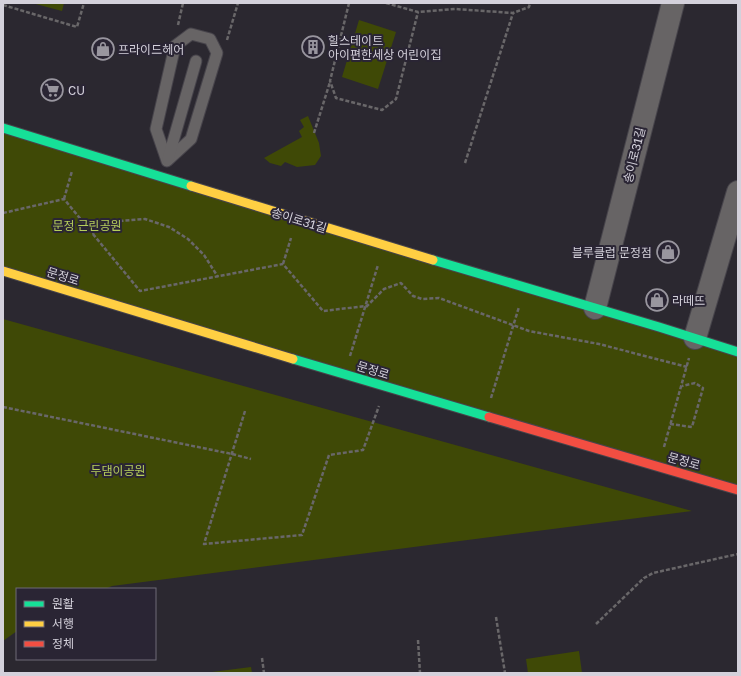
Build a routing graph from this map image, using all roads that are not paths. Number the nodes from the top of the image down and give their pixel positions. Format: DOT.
graph roads {
  1 [pos="673,3"];
  2 [pos="196,61"];
  3 [pos="3,128"];
  4 [pos="167,161"];
  5 [pos="162,177"];
  6 [pos="738,192"];
  7 [pos="3,271"];
  8 [pos="595,308"];
  9 [pos="695,338"];
  10 [pos="738,352"];
  11 [pos="738,490"];
  1 -- 8 [label="street, 송이로31길"];
  2 -- 4 [label="lane"];
  3 -- 5 [label="street, 송이로31길"];
  4 -- 4 [label="lane"];
  4 -- 5 [label="lane"];
  5 -- 8 [label="street, 송이로31길"];
  6 -- 9 [label="street"];
  7 -- 11 [label="street, 문정로"];
  8 -- 9 [label="street, 송이로31길"];
  9 -- 10 [label="street, 송이로31길"];
}
